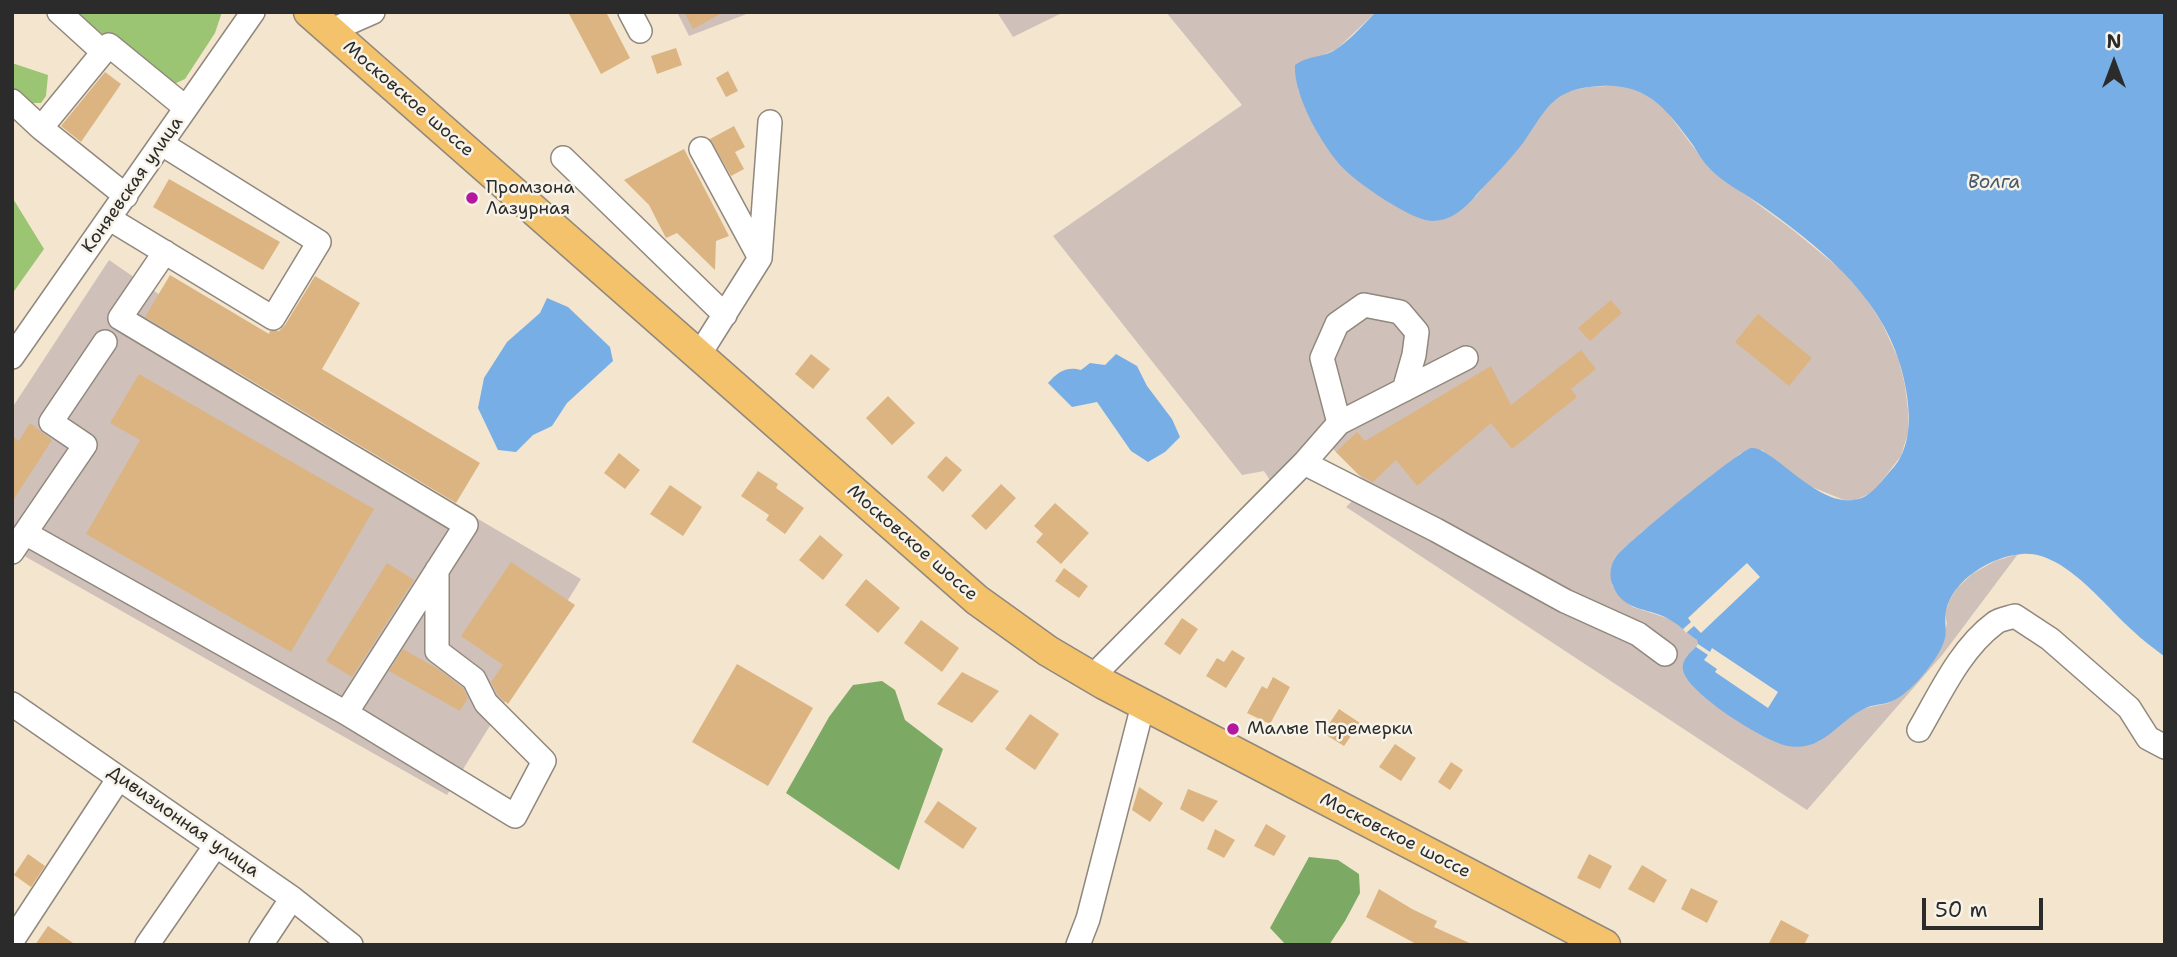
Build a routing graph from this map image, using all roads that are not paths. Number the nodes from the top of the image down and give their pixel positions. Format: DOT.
graph roads {
  1 [pos="59,12"];
  2 [pos="253,12"];
  3 [pos="373,12"];
  4 [pos="319,22"];
  5 [pos="103,52"];
  6 [pos="12,101"];
  7 [pos="187,108"];
  8 [pos="770,122"];
  9 [pos="41,128"];
  10 [pos="162,144"];
  11 [pos="701,149"];
  12 [pos="563,158"];
  13 [pos="126,196"];
  14 [pos="110,219"];
  15 [pos="165,252"];
  16 [pos="760,258"];
  17 [pos="725,314"];
  18 [pos="105,342"];
  19 [pos="699,355"];
  20 [pos="12,357"];
  21 [pos="1466,358"];
  22 [pos="1404,390"];
  23 [pos="1339,423"];
  24 [pos="1304,463"];
  25 [pos="25,533"];
  26 [pos="12,552"];
  27 [pos="437,570"];
  28 [pos="1665,654"];
  29 [pos="1092,677"];
  30 [pos="12,704"];
  31 [pos="1143,705"];
  32 [pos="346,713"];
  33 [pos="1919,730"];
  34 [pos="2165,747"];
  35 [pos="120,778"];
  36 [pos="216,845"];
  37 [pos="292,898"];
  38 [pos="12,941"];
  39 [pos="148,945"];
  40 [pos="261,945"];
  41 [pos="351,945"];
  42 [pos="1078,945"];
  43 [pos="1605,945"];
  1 -- 5 [label="street"];
  2 -- 7 [label="street, Коняевская улица"];
  3 -- 4 [label="street"];
  4 -- 19 [label="main road, Московское шоссе"];
  5 -- 7 [label="street"];
  5 -- 9 [label="street"];
  6 -- 9 [label="street"];
  7 -- 10 [label="street, Коняевская улица"];
  8 -- 16 [label="street"];
  9 -- 13 [label="street"];
  10 -- 13 [label="street, Коняевская улица"];
  10 -- 15 [label="street"];
  11 -- 16 [label="street"];
  12 -- 17 [label="street"];
  13 -- 14 [label="street, Коняевская улица"];
  14 -- 15 [label="street"];
  14 -- 20 [label="street, Коняевская улица"];
  15 -- 27 [label="street"];
  16 -- 17 [label="street"];
  17 -- 19 [label="street"];
  18 -- 25 [label="street"];
  19 -- 29 [label="main road, Московское шоссе"];
  21 -- 22 [label="street"];
  22 -- 23 [label="street"];
  22 -- 23 [label="street"];
  23 -- 24 [label="street"];
  24 -- 28 [label="street"];
  24 -- 29 [label="street"];
  25 -- 26 [label="street"];
  25 -- 32 [label="street"];
  27 -- 32 [label="street"];
  27 -- 32 [label="street"];
  29 -- 31 [label="main road, Московское шоссе"];
  30 -- 35 [label="street, Дивизионная улица"];
  31 -- 42 [label="street"];
  31 -- 43 [label="main road, Московское шоссе"];
  33 -- 34 [label="street"];
  35 -- 36 [label="street, Дивизионная улица"];
  35 -- 38 [label="street"];
  36 -- 37 [label="street, Дивизионная улица"];
  36 -- 39 [label="street"];
  37 -- 40 [label="street"];
  37 -- 41 [label="street, Дивизионная улица"];
}
